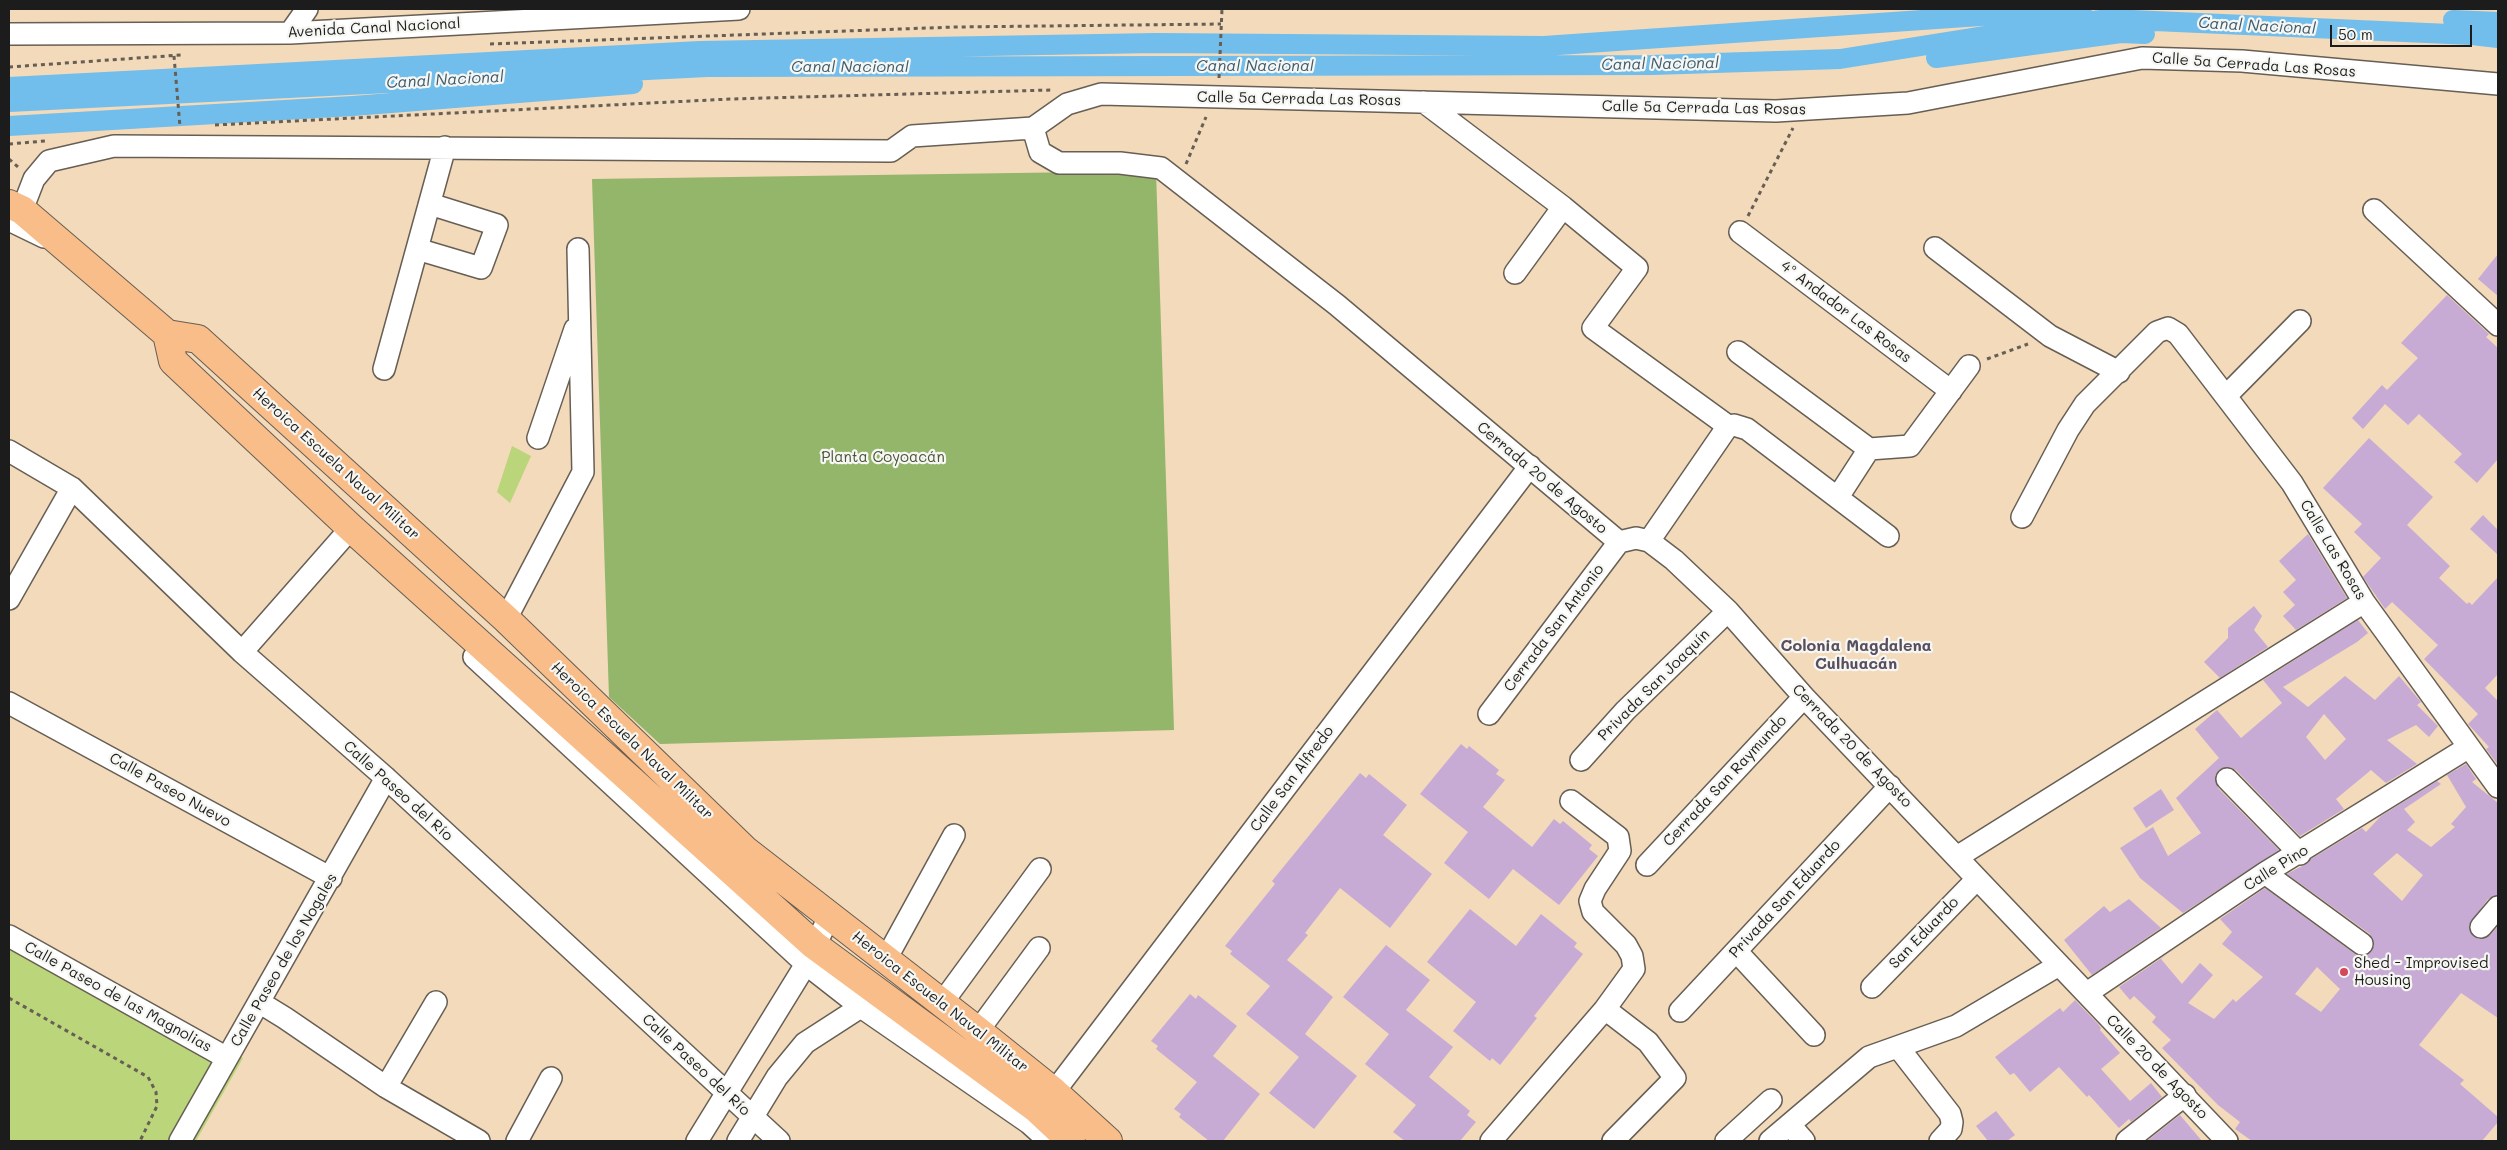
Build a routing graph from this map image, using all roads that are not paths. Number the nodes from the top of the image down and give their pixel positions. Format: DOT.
graph roads {
  1 [pos="307,9"];
  2 [pos="725,9"];
  3 [pos="739,9"];
  4 [pos="290,33"];
  5 [pos="9,34"];
  6 [pos="2498,84"];
  7 [pos="1424,102"];
  8 [pos="1033,128"];
  9 [pos="445,147"];
  10 [pos="430,204"];
  11 [pos="1563,207"];
  12 [pos="2374,210"];
  13 [pos="13,211"];
  14 [pos="1740,232"];
  15 [pos="1935,248"];
  16 [pos="417,249"];
  17 [pos="578,249"];
  18 [pos="1515,273"];
  19 [pos="580,314"];
  20 [pos="2300,321"];
  21 [pos="2498,326"];
  22 [pos="167,334"];
  23 [pos="1738,352"];
  24 [pos="1969,366"];
  25 [pos="384,368"];
  26 [pos="2118,372"];
  27 [pos="1951,392"];
  28 [pos="2226,396"];
  29 [pos="1737,428"];
  30 [pos="538,438"];
  31 [pos="1869,449"];
  32 [pos="9,452"];
  33 [pos="1530,466"];
  34 [pos="72,488"];
  35 [pos="1838,497"];
  36 [pos="2022,517"];
  37 [pos="347,532"];
  38 [pos="1888,536"];
  39 [pos="1649,541"];
  40 [pos="1619,542"];
  41 [pos="9,599"];
  42 [pos="2364,602"];
  43 [pos="1728,611"];
  44 [pos="506,619"];
  45 [pos="242,652"];
  46 [pos="1804,697"];
  47 [pos="9,703"];
  48 [pos="1489,714"];
  49 [pos="2469,747"];
  50 [pos="1581,760"];
  51 [pos="386,778"];
  52 [pos="2227,779"];
  53 [pos="1890,786"];
  54 [pos="2498,787"];
  55 [pos="1572,801"];
  56 [pos="954,835"];
  57 [pos="2300,854"];
  58 [pos="1957,857"];
  59 [pos="1647,864"];
  60 [pos="1040,868"];
  61 [pos="2265,873"];
  62 [pos="331,878"];
  63 [pos="1977,879"];
  64 [pos="2498,907"];
  65 [pos="830,915"];
  66 [pos="2481,927"];
  67 [pos="9,936"];
  68 [pos="2362,944"];
  69 [pos="1039,948"];
  70 [pos="1736,952"];
  71 [pos="810,954"];
  72 [pos="886,959"];
  73 [pos="2059,965"];
  74 [pos="1872,987"];
  75 [pos="2087,993"];
  76 [pos="871,1001"];
  77 [pos="259,1002"];
  78 [pos="436,1002"];
  79 [pos="942,1003"];
  80 [pos="1606,1009"];
  81 [pos="1680,1011"];
  82 [pos="978,1031"];
  83 [pos="1814,1035"];
  84 [pos="1898,1047"];
  85 [pos="227,1058"];
  86 [pos="551,1078"];
  87 [pos="386,1087"];
  88 [pos="1054,1092"];
  89 [pos="725,1093"];
  90 [pos="2185,1095"];
  91 [pos="1771,1100"];
  92 [pos="752,1117"];
  93 [pos="1790,1125"];
  94 [pos="180,1141"];
  95 [pos="479,1141"];
  96 [pos="517,1141"];
  97 [pos="697,1141"];
  98 [pos="738,1141"];
  99 [pos="779,1141"];
  100 [pos="1049,1141"];
  101 [pos="1071,1141"];
  102 [pos="1108,1141"];
  103 [pos="1491,1141"];
  104 [pos="1613,1141"];
  105 [pos="1726,1141"];
  106 [pos="1770,1141"];
  107 [pos="1804,1141"];
  108 [pos="1940,1141"];
  109 [pos="2127,1141"];
  110 [pos="2227,1141"];
  1 -- 4 [label="street"];
  2 -- 3 [label="street, Avenida Canal Nacional"];
  2 -- 4 [label="street, Avenida Canal Nacional"];
  4 -- 5 [label="street, Avenida Canal Nacional"];
  6 -- 7 [label="street, Calle 5a Cerrada Las Rosas"];
  7 -- 8 [label="street, Calle 5a Cerrada Las Rosas"];
  7 -- 11 [label="street"];
  8 -- 9 [label="street"];
  8 -- 33 [label="street, Cerrada 20 de Agosto"];
  9 -- 10 [label="street"];
  9 -- 13 [label="street"];
  10 -- 16 [label="street"];
  10 -- 16 [label="street"];
  11 -- 18 [label="street"];
  11 -- 29 [label="street"];
  12 -- 21 [label="street"];
  13 -- 22 [label="main road"];
  14 -- 27 [label="street, 4º Andador Las Rosas"];
  15 -- 26 [label="street"];
  16 -- 25 [label="street"];
  17 -- 19 [label="street"];
  19 -- 30 [label="street"];
  19 -- 44 [label="street"];
  20 -- 28 [label="street"];
  22 -- 37 [label="main road, Heroica Escuela Naval Militar"];
  22 -- 44 [label="main road, Heroica Escuela Naval Militar"];
  23 -- 31 [label="street"];
  24 -- 27 [label="street"];
  26 -- 28 [label="street, Calle Las Rosas"];
  26 -- 36 [label="street"];
  27 -- 31 [label="street"];
  28 -- 42 [label="street, Calle Las Rosas"];
  29 -- 35 [label="street"];
  29 -- 39 [label="street"];
  31 -- 35 [label="street"];
  32 -- 34 [label="street, Calle Paseo del Río"];
  33 -- 40 [label="street, Cerrada 20 de Agosto"];
  33 -- 88 [label="street, Calle San Alfredo"];
  34 -- 41 [label="street"];
  34 -- 45 [label="street, Calle Paseo del Río"];
  35 -- 38 [label="street"];
  37 -- 45 [label="street"];
  37 -- 71 [label="main road, Heroica Escuela Naval Militar"];
  39 -- 40 [label="street, Cerrada 20 de Agosto"];
  39 -- 43 [label="street, Cerrada 20 de Agosto"];
  40 -- 48 [label="street, Cerrada San Antonio"];
  42 -- 49 [label="street, Calle Las Rosas"];
  42 -- 58 [label="street"];
  43 -- 46 [label="street, Cerrada 20 de Agosto"];
  43 -- 50 [label="street, Privada San Joaquín"];
  44 -- 65 [label="main road, Heroica Escuela Naval Militar"];
  45 -- 51 [label="street, Calle Paseo del Río"];
  46 -- 53 [label="street, Cerrada 20 de Agosto"];
  46 -- 59 [label="street, Cerrada San Raymundo"];
  47 -- 62 [label="street, Calle Paseo Nuevo"];
  49 -- 54 [label="street, Calle Las Rosas"];
  49 -- 57 [label="street, Calle Pino"];
  51 -- 62 [label="street, Calle Paseo de los Nogales"];
  51 -- 89 [label="street, Calle Paseo del Río"];
  52 -- 57 [label="street"];
  53 -- 58 [label="street, Cerrada 20 de Agosto"];
  53 -- 70 [label="street, Privada San Eduardo"];
  55 -- 80 [label="street"];
  56 -- 72 [label="street"];
  57 -- 61 [label="street, Calle Pino"];
  58 -- 63 [label="street, Cerrada 20 de Agosto"];
  60 -- 79 [label="street"];
  61 -- 68 [label="street"];
  61 -- 75 [label="street, Calle Pino"];
  62 -- 77 [label="street, Calle Paseo de los Nogales"];
  63 -- 73 [label="street, Cerrada 20 de Agosto"];
  63 -- 74 [label="street, San Eduardo"];
  64 -- 66 [label="street"];
  65 -- 71 [label="street"];
  65 -- 72 [label="main road, Heroica Escuela Naval Militar"];
  67 -- 85 [label="street, Calle Paseo de las Magnolias"];
  69 -- 82 [label="street"];
  70 -- 81 [label="street, Privada San Eduardo"];
  70 -- 83 [label="street"];
  71 -- 76 [label="main road, Heroica Escuela Naval Militar"];
  71 -- 89 [label="street"];
  72 -- 79 [label="main road, Heroica Escuela Naval Militar"];
  73 -- 75 [label="street, Cerrada 20 de Agosto"];
  73 -- 84 [label="street"];
  75 -- 90 [label="street, Calle 20 de Agosto"];
  76 -- 92 [label="street"];
  76 -- 100 [label="street, Heroica Escuela Naval Militar"];
  76 -- 101 [label="main road, Heroica Escuela Naval Militar"];
  77 -- 85 [label="street, Calle Paseo de los Nogales"];
  77 -- 87 [label="street"];
  78 -- 87 [label="street"];
  79 -- 82 [label="main road, Heroica Escuela Naval Militar"];
  80 -- 103 [label="street"];
  80 -- 104 [label="street"];
  82 -- 88 [label="main road, Heroica Escuela Naval Militar"];
  84 -- 93 [label="street"];
  84 -- 108 [label="street"];
  85 -- 94 [label="street, Calle Paseo de los Nogales"];
  86 -- 96 [label="street"];
  87 -- 95 [label="street"];
  88 -- 102 [label="main road, Heroica Escuela Naval Militar"];
  89 -- 92 [label="street, Calle Paseo del Río"];
  89 -- 97 [label="street"];
  90 -- 109 [label="street"];
  90 -- 110 [label="street, Calle 20 de Agosto"];
  91 -- 105 [label="street"];
  92 -- 98 [label="street"];
  92 -- 99 [label="street, Calle Paseo del Río"];
  93 -- 106 [label="street"];
  93 -- 107 [label="street"];
}
